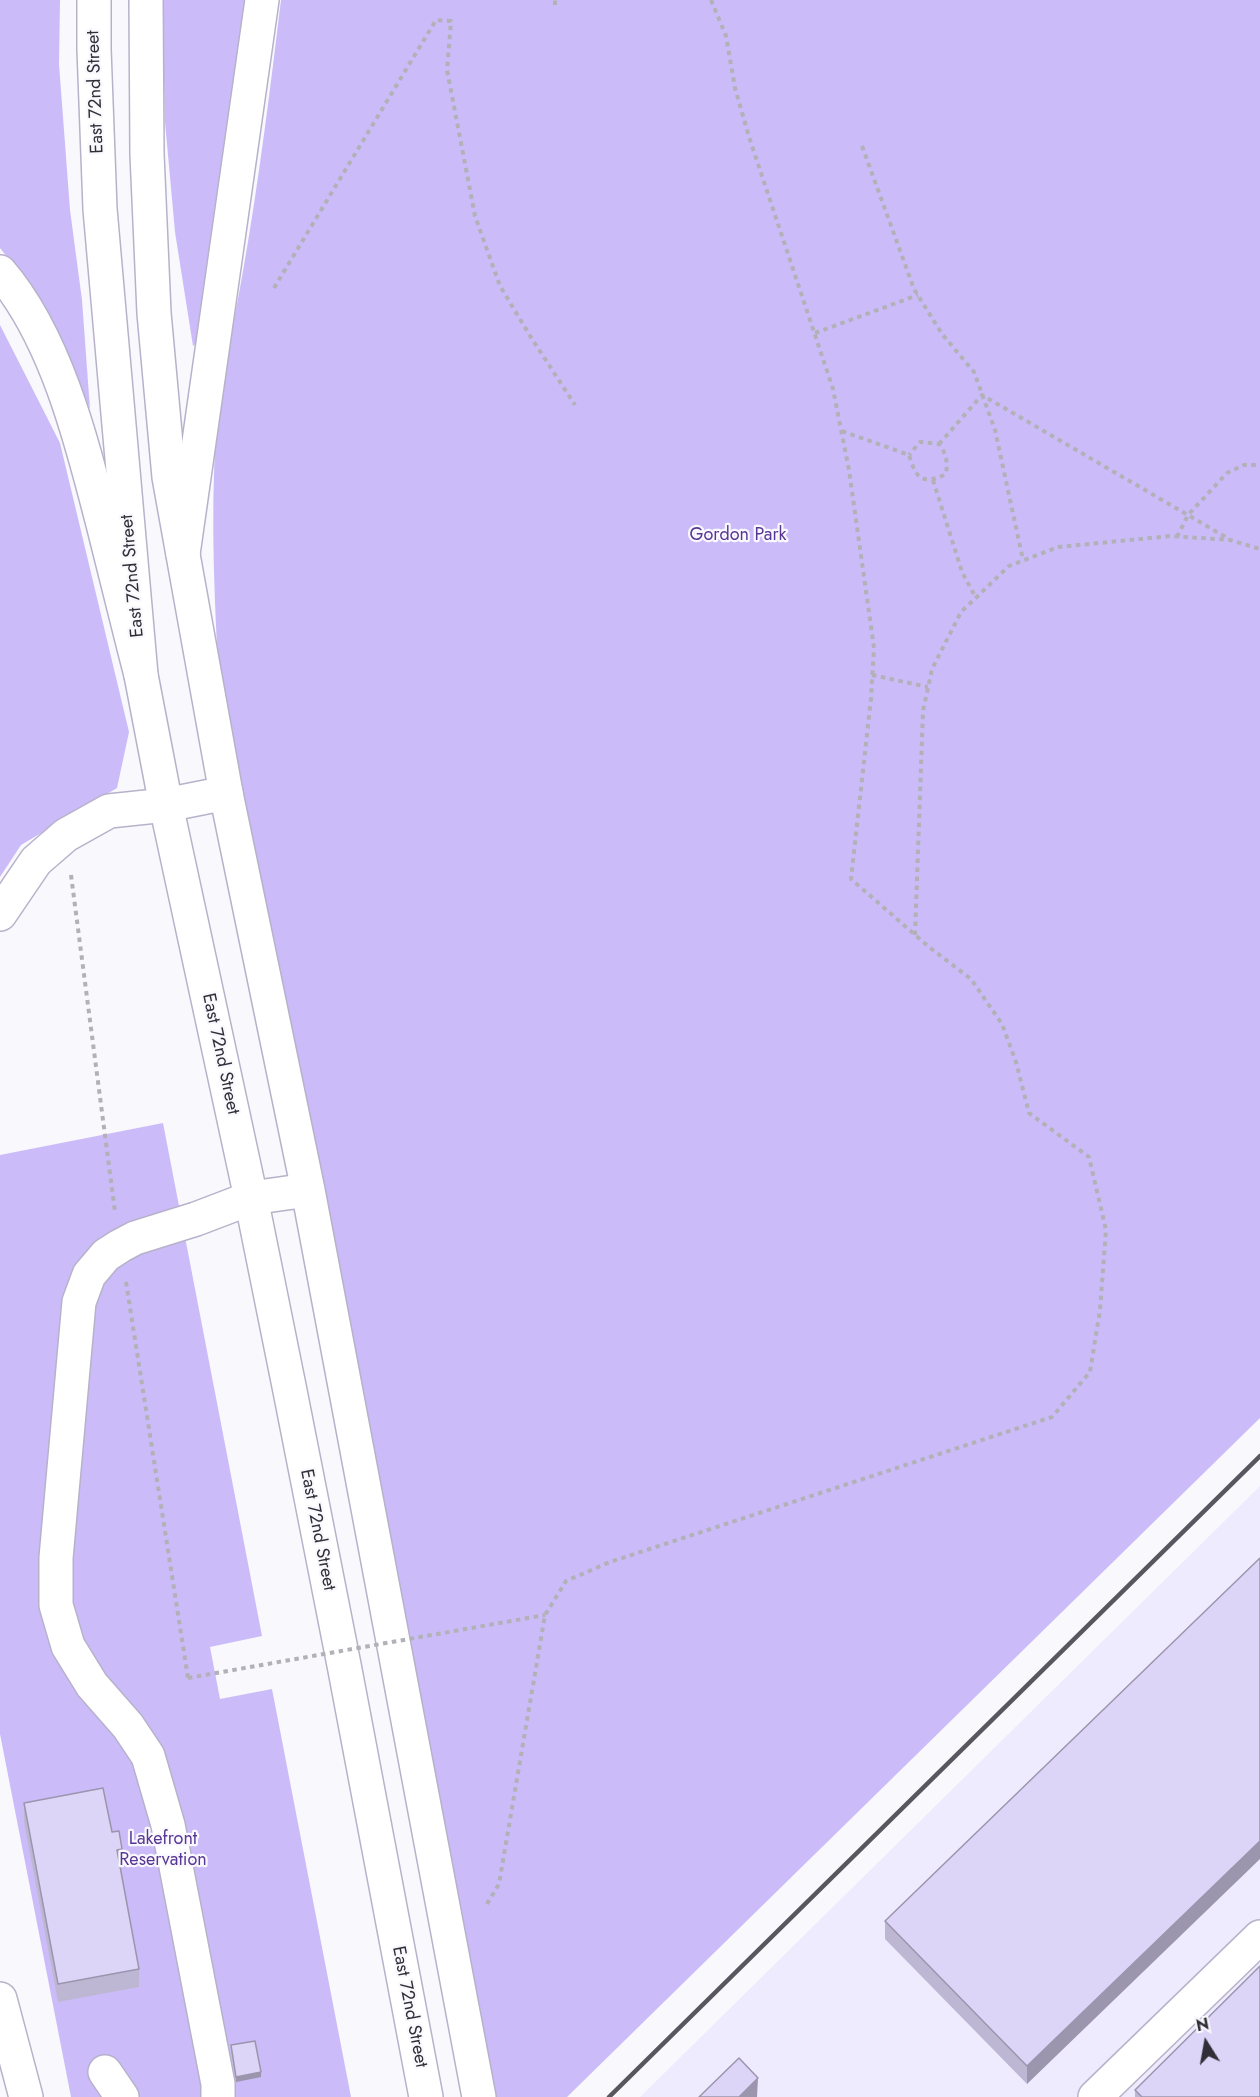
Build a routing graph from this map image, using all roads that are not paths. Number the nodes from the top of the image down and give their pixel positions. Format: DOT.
graph roads {
  1 [pos="94,0"];
  2 [pos="146,0"];
  3 [pos="262,0"];
  4 [pos="0,272"];
  5 [pos="183,554"];
  6 [pos="141,675"];
  7 [pos="226,792"];
  8 [pos="166,805"];
  9 [pos="0,914"];
  10 [pos="308,1190"];
  11 [pos="251,1198"];
  12 [pos="1260,1936"];
  13 [pos="0,1999"];
  14 [pos="26,2097"];
  15 [pos="218,2097"];
  16 [pos="426,2097"];
  17 [pos="479,2097"];
  18 [pos="1095,2097"];
  1 -- 6 [label="main road, East 72nd Street"];
  2 -- 5 [label="main road"];
  3 -- 5 [label="main road"];
  4 -- 6 [label="main road"];
  5 -- 7 [label="main road"];
  6 -- 8 [label="main road, East 72nd Street"];
  7 -- 8 [label="main road"];
  7 -- 10 [label="main road"];
  8 -- 9 [label="main road"];
  8 -- 11 [label="main road, East 72nd Street"];
  10 -- 11 [label="main road"];
  10 -- 17 [label="main road"];
  11 -- 15 [label="main road"];
  11 -- 16 [label="main road, East 72nd Street"];
  12 -- 18 [label="main road"];
  13 -- 14 [label="main road"];
}
